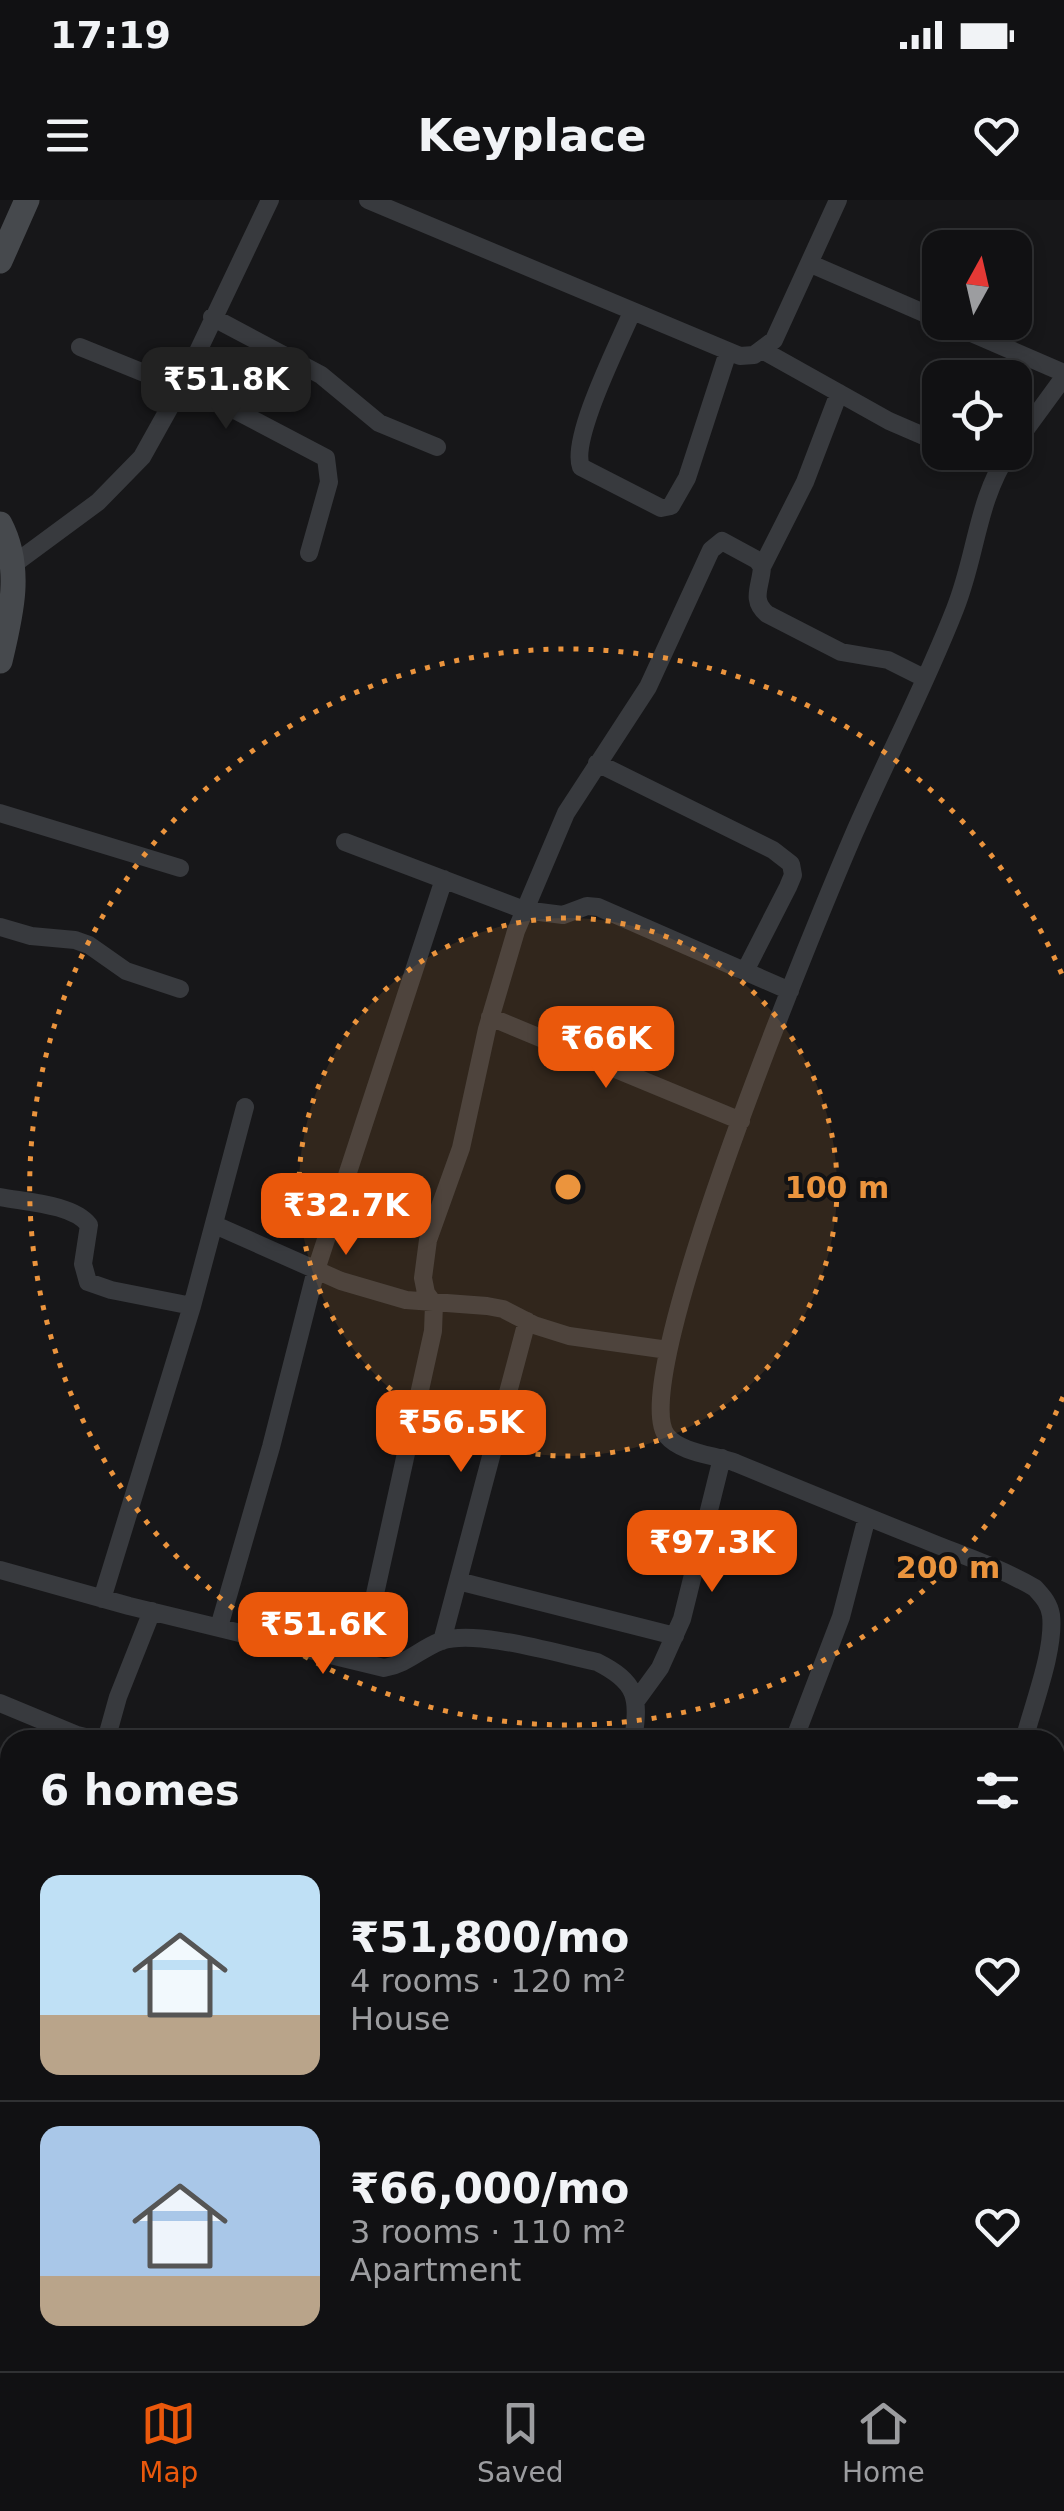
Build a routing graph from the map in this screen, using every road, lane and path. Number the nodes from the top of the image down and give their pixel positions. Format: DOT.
graph roads {
  1 [pos="27,200"];
  2 [pos="270,200"];
  3 [pos="368,200"];
  4 [pos="838,200"];
  5 [pos="0,261"];
  6 [pos="811,264"];
  7 [pos="632,312"];
  8 [pos="922,312"];
  9 [pos="212,317"];
  10 [pos="986,340"];
  11 [pos="80,348"];
  12 [pos="764,350"];
  13 [pos="728,352"];
  14 [pos="1064,375"];
  15 [pos="181,388"];
  16 [pos="839,393"];
  17 [pos="1032,420"];
  18 [pos="922,436"];
  19 [pos="438,447"];
  20 [pos="999,470"];
  21 [pos="0,524"];
  22 [pos="309,553"];
  23 [pos="14,564"];
  24 [pos="762,567"];
  25 [pos="0,661"];
  26 [pos="924,678"];
  27 [pos="596,763"];
  28 [pos="0,813"];
  29 [pos="346,842"];
  30 [pos="180,868"];
  31 [pos="444,880"];
  32 [pos="524,910"];
  33 [pos="0,927"];
  34 [pos="745,971"];
  35 [pos="180,988"];
  36 [pos="790,991"];
  37 [pos="490,1017"];
  38 [pos="245,1107"];
  39 [pos="741,1121"];
  40 [pos="0,1197"];
  41 [pos="215,1226"];
  42 [pos="316,1270"];
  43 [pos="434,1304"];
  44 [pos="192,1306"];
  45 [pos="527,1321"];
  46 [pos="668,1350"];
  47 [pos="722,1458"];
  48 [pos="867,1517"];
  49 [pos="0,1570"];
  50 [pos="458,1581"];
  51 [pos="102,1599"];
  52 [pos="152,1611"];
  53 [pos="219,1628"];
  54 [pos="675,1636"];
  55 [pos="442,1641"];
  56 [pos="360,1662"];
  57 [pos="636,1701"];
  58 [pos="0,1703"];
  59 [pos="65,1730"];
  60 [pos="109,1730"];
  61 [pos="634,1730"];
  62 [pos="798,1730"];
  63 [pos="1027,1730"];
  1 -- 5 [label="main road"];
  2 -- 9 [label="street"];
  3 -- 7 [label="street"];
  4 -- 6 [label="street"];
  6 -- 8 [label="street"];
  6 -- 12 [label="street"];
  7 -- 13 [label="street"];
  7 -- 13 [label="street"];
  9 -- 15 [label="street"];
  9 -- 19 [label="street"];
  10 -- 14 [label="street"];
  11 -- 15 [label="street"];
  12 -- 13 [label="street"];
  12 -- 16 [label="street"];
  14 -- 17 [label="street"];
  15 -- 22 [label="street"];
  15 -- 23 [label="street"];
  16 -- 18 [label="street"];
  16 -- 24 [label="street"];
  20 -- 26 [label="street"];
  21 -- 23 [label="main road"];
  23 -- 25 [label="main road"];
  24 -- 26 [label="street"];
  24 -- 27 [label="street"];
  26 -- 36 [label="street"];
  27 -- 32 [label="street"];
  27 -- 34 [label="street"];
  28 -- 30 [label="street"];
  29 -- 31 [label="street"];
  31 -- 32 [label="street"];
  31 -- 42 [label="street"];
  32 -- 34 [label="street"];
  32 -- 37 [label="street"];
  33 -- 35 [label="street"];
  34 -- 36 [label="street"];
  36 -- 39 [label="street"];
  37 -- 39 [label="street"];
  37 -- 43 [label="street"];
  38 -- 41 [label="street"];
  39 -- 46 [label="street"];
  40 -- 44 [label="street"];
  41 -- 42 [label="street"];
  41 -- 44 [label="street"];
  42 -- 43 [label="street"];
  42 -- 53 [label="street"];
  43 -- 45 [label="street"];
  43 -- 56 [label="street"];
  44 -- 51 [label="street"];
  45 -- 46 [label="street"];
  45 -- 50 [label="street"];
  46 -- 47 [label="street"];
  47 -- 48 [label="street"];
  47 -- 54 [label="street"];
  48 -- 62 [label="street"];
  48 -- 63 [label="street"];
  49 -- 51 [label="street"];
  50 -- 54 [label="street"];
  50 -- 55 [label="street"];
  51 -- 52 [label="street"];
  52 -- 53 [label="street"];
  52 -- 60 [label="street"];
  53 -- 56 [label="street"];
  54 -- 57 [label="street"];
  55 -- 56 [label="street"];
  55 -- 57 [label="street"];
  57 -- 61 [label="street"];
  58 -- 59 [label="street"];
}
